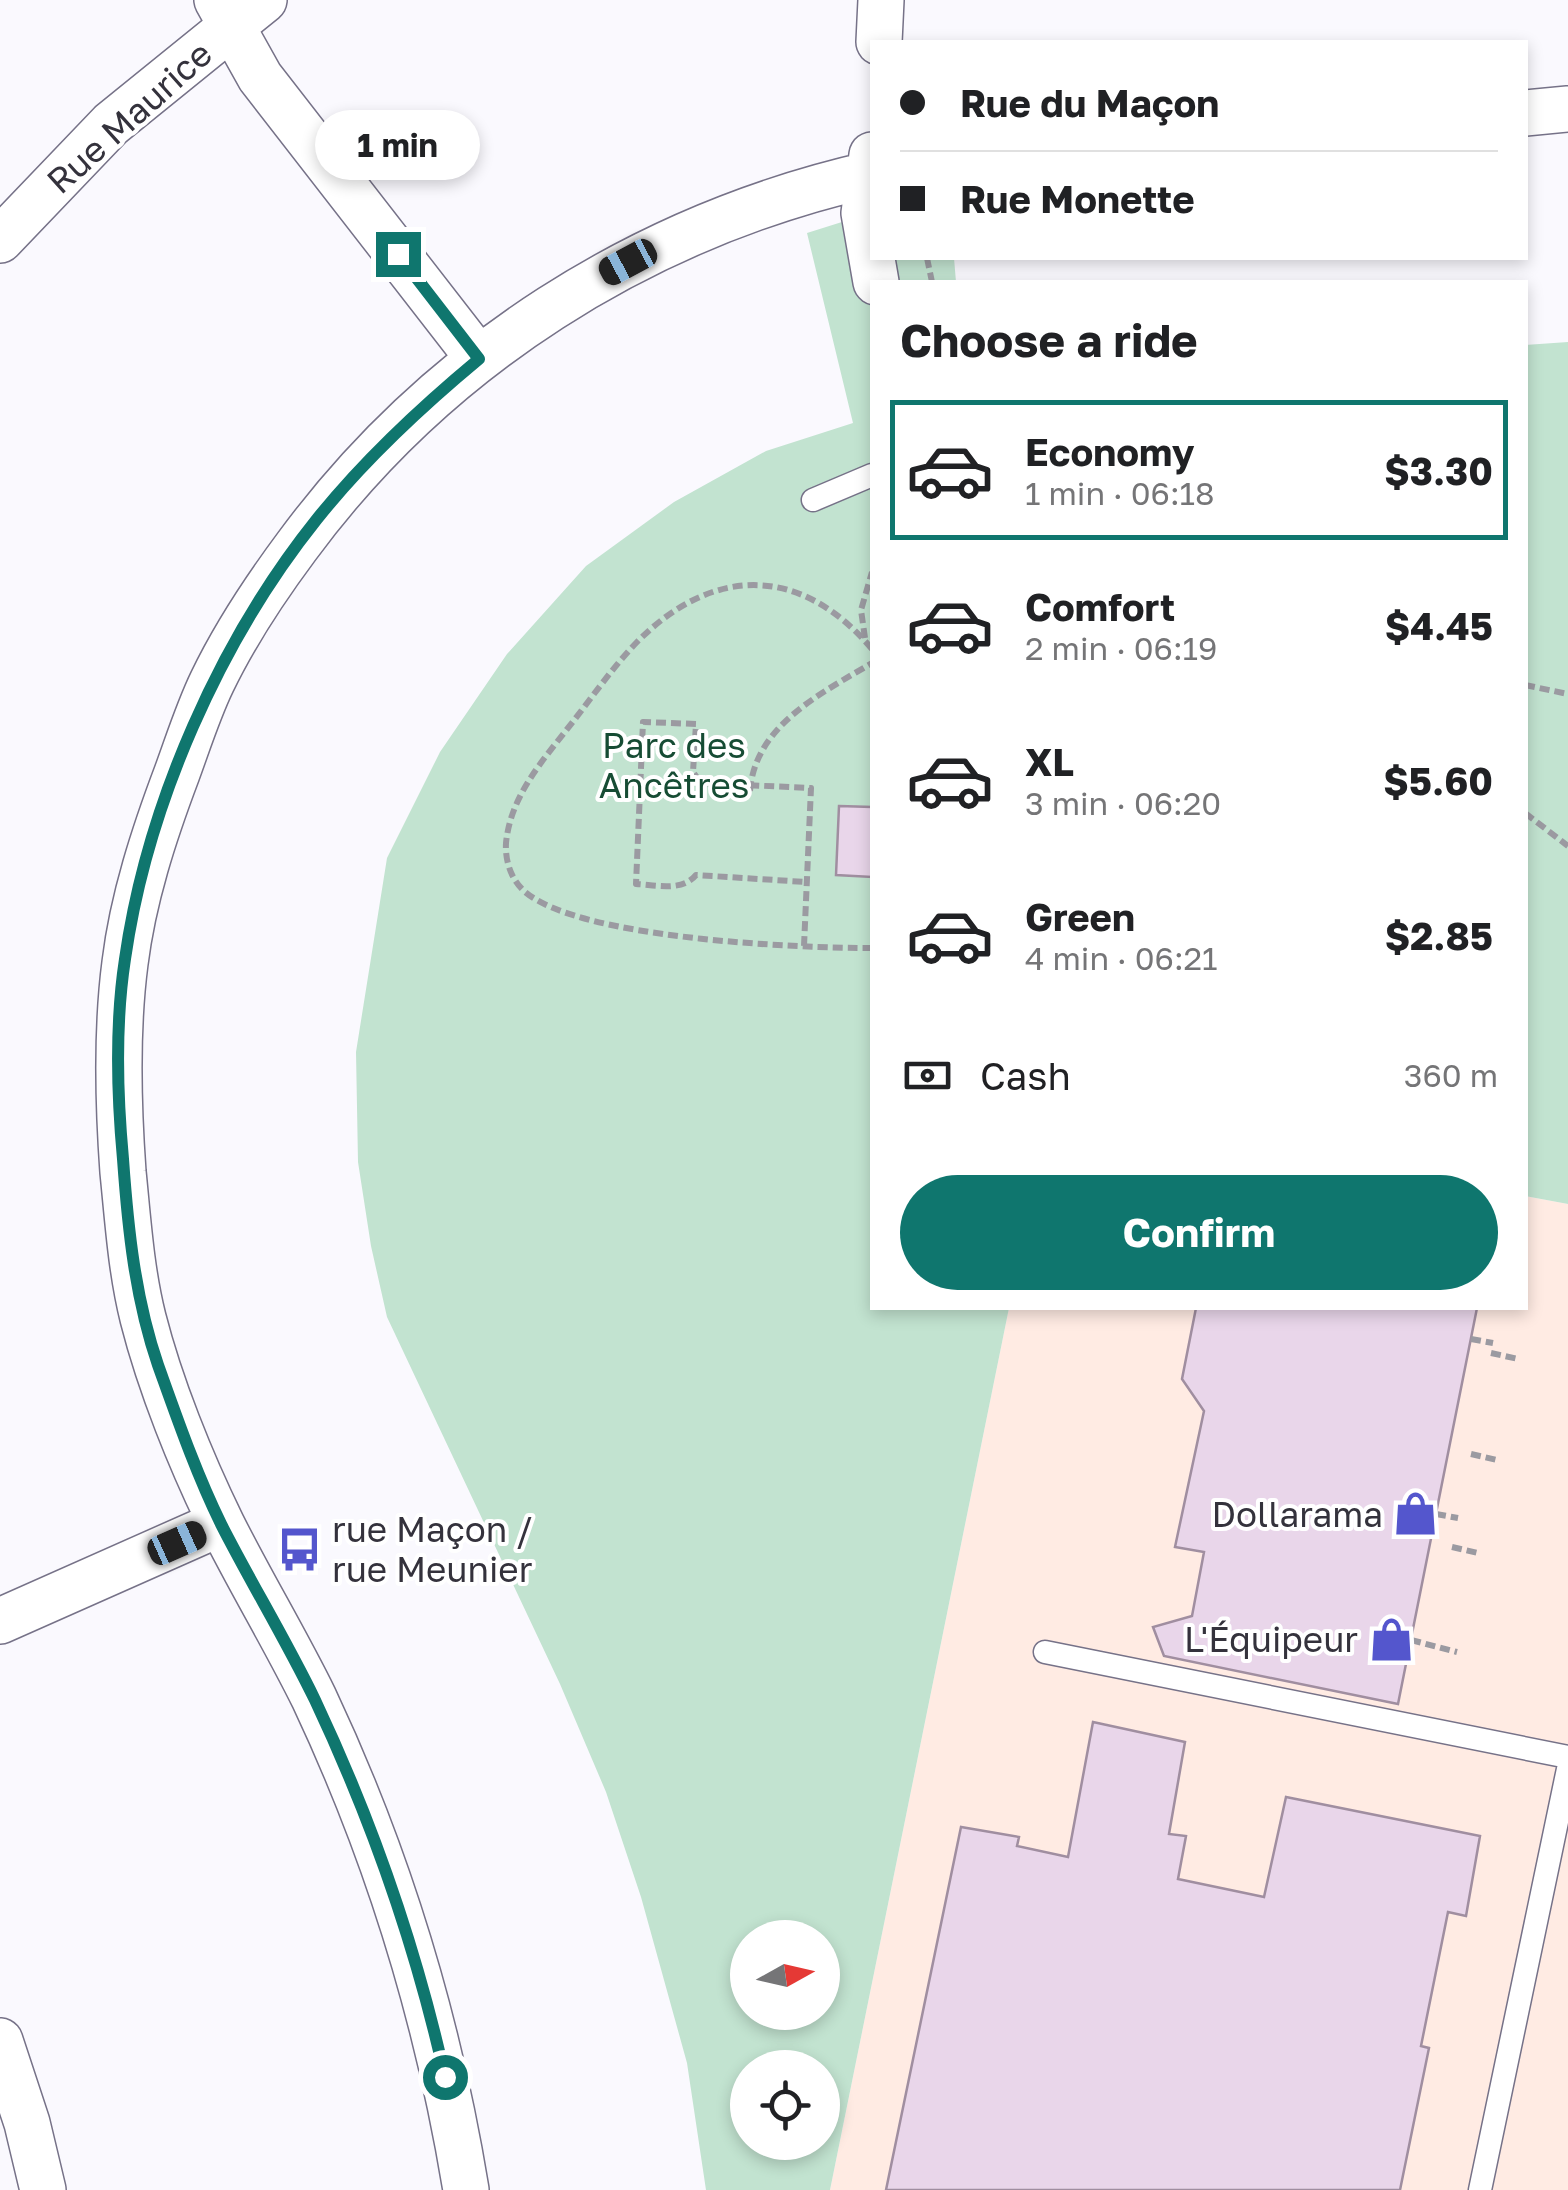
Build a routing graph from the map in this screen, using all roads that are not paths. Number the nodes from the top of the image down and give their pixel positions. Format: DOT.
graph roads {
  1 [pos="881,0"];
  2 [pos="237,9"];
  3 [pos="879,40"];
  4 [pos="1568,110"];
  5 [pos="1528,113"];
  6 [pos="870,168"];
  7 [pos="870,174"];
  8 [pos="0,240"];
  9 [pos="870,247"];
  10 [pos="479,359"];
  11 [pos="870,475"];
  12 [pos="813,500"];
  13 [pos="221,1524"];
  14 [pos="0,1621"];
  15 [pos="1045,1652"];
  16 [pos="1568,1757"];
  17 [pos="1568,1769"];
  18 [pos="0,2041"];
  19 [pos="43,2190"];
  20 [pos="466,2190"];
  21 [pos="1480,2190"];
  1 -- 3 [label="street"];
  2 -- 8 [label="street, Rue Maurice"];
  2 -- 10 [label="street"];
  4 -- 5 [label="street"];
  6 -- 10 [label="street"];
  7 -- 9 [label="street"];
  10 -- 13 [label="street"];
  11 -- 12 [label="lane"];
  13 -- 14 [label="street"];
  13 -- 20 [label="street"];
  15 -- 16 [label="lane"];
  17 -- 21 [label="lane"];
  18 -- 19 [label="street"];
}
